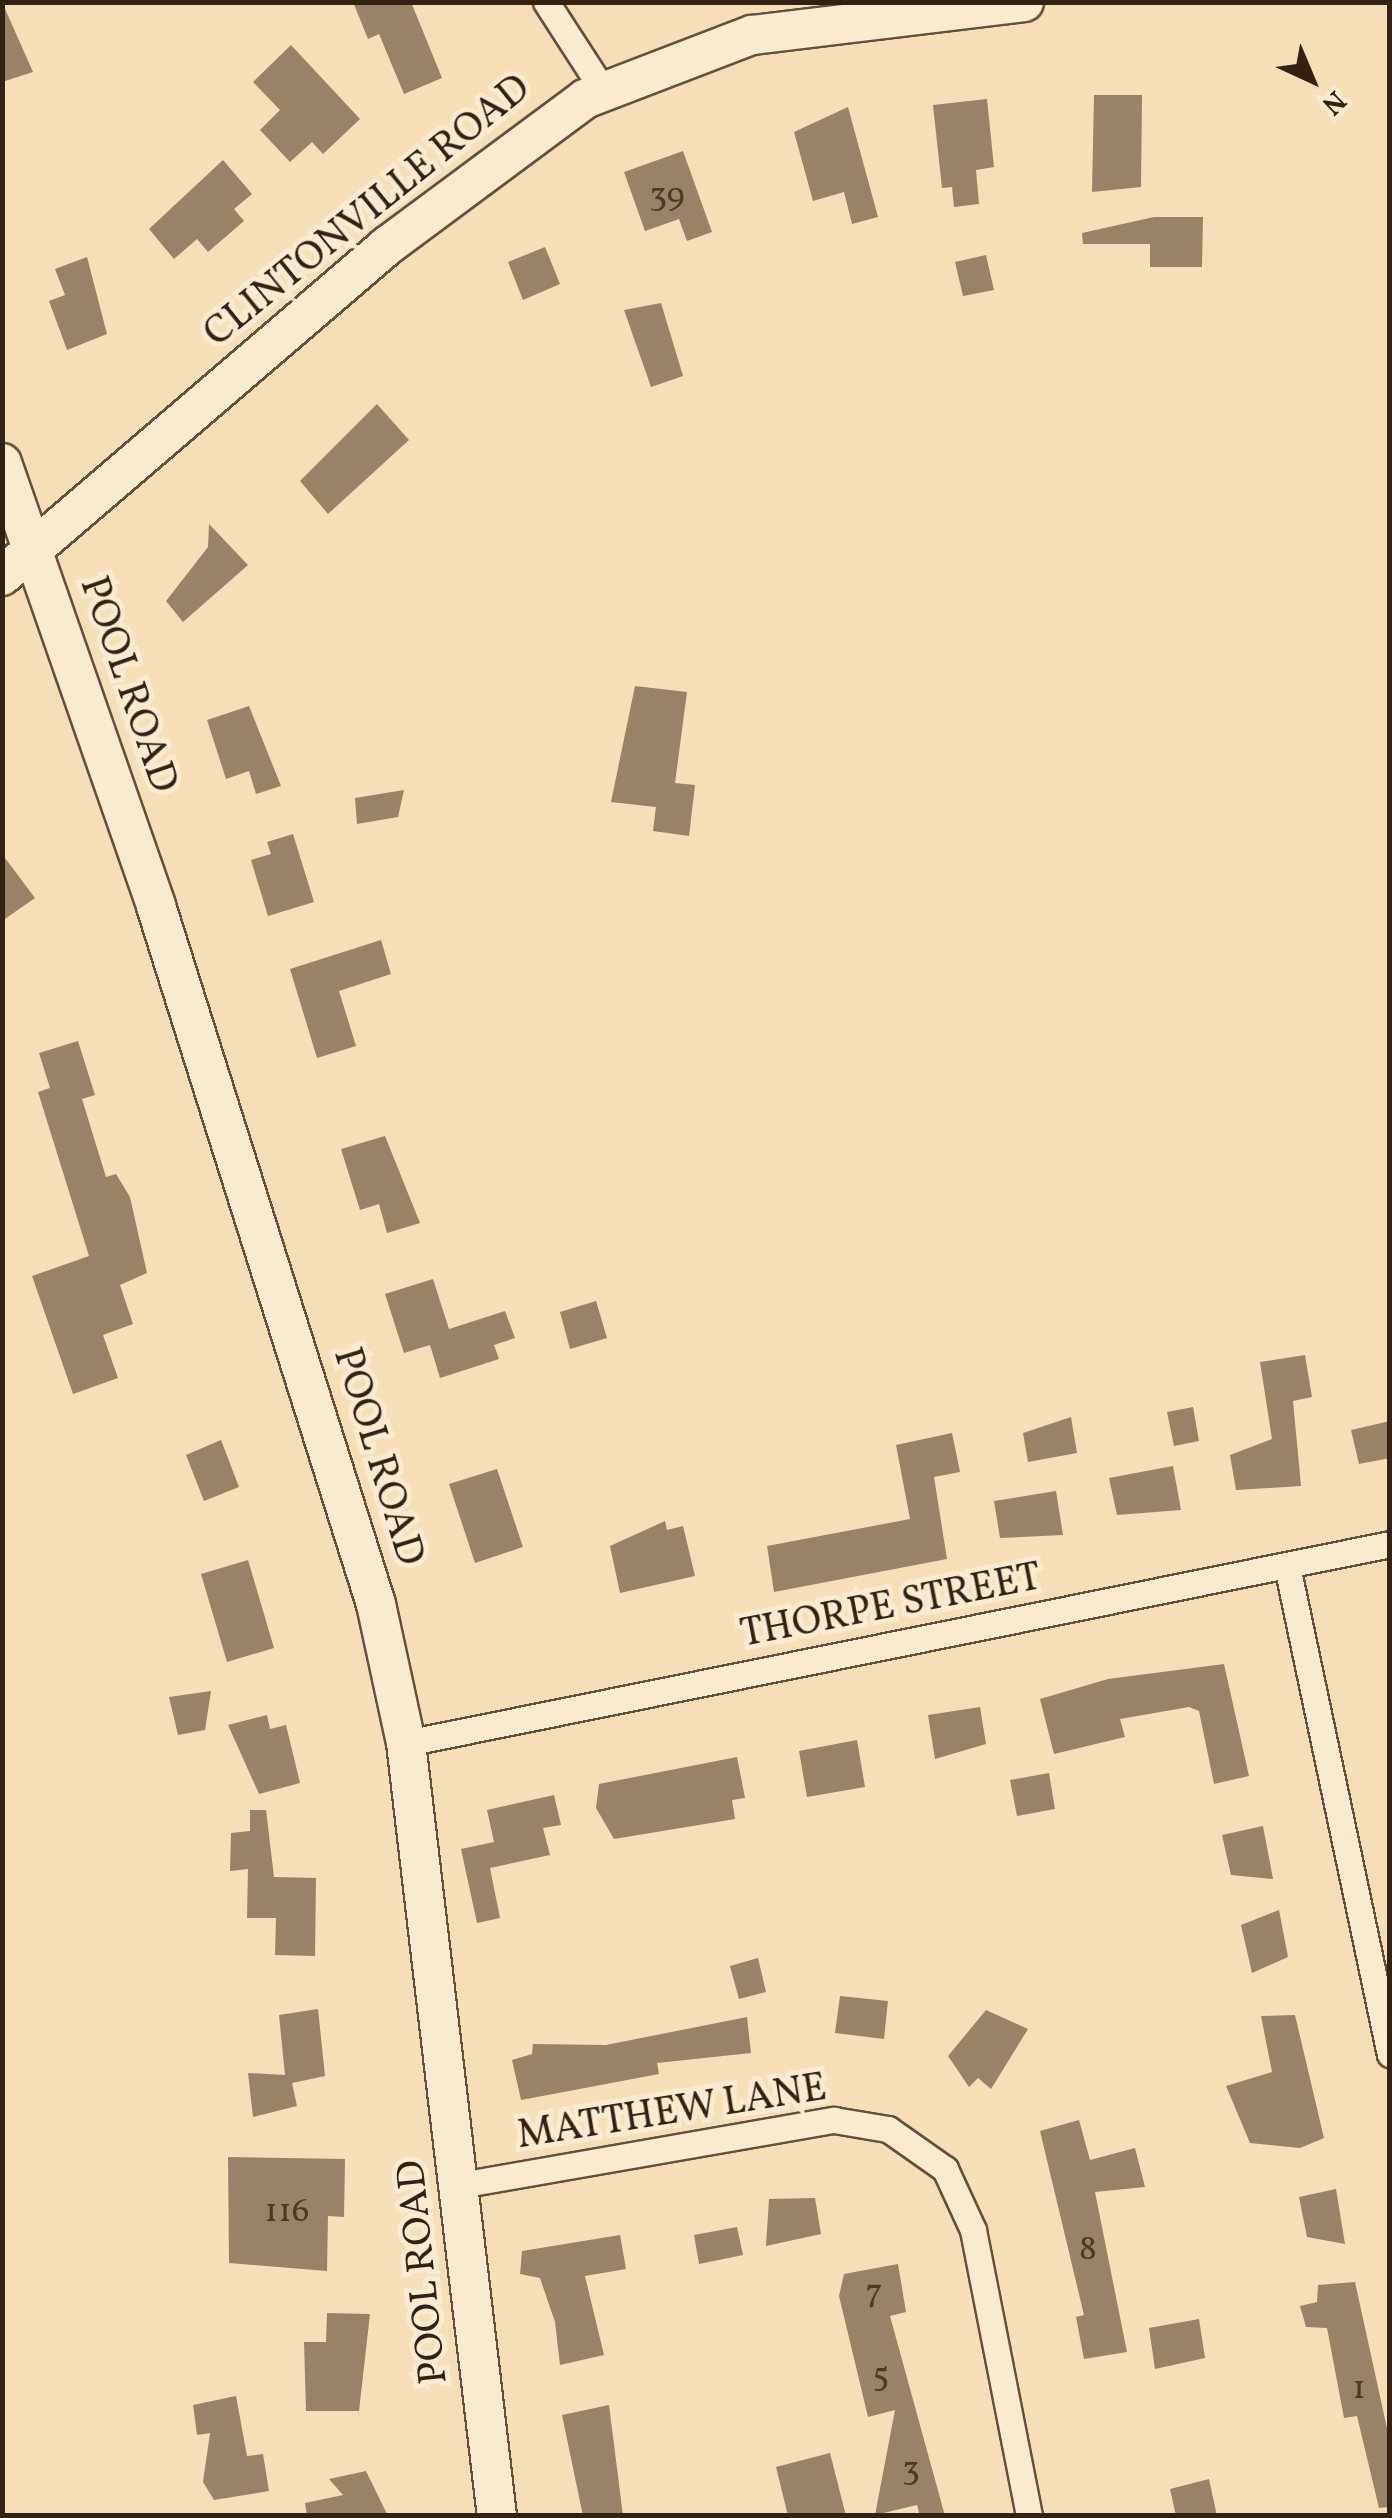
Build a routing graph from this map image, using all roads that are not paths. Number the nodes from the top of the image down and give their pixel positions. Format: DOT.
graph roads {
  1 [pos="546,2"];
  2 [pos="1024,2"];
  3 [pos="603,90"];
  4 [pos="2,463"];
  5 [pos="33,549"];
  6 [pos="2,576"];
  7 [pos="1390,1544"];
  8 [pos="1287,1566"];
  9 [pos="406,1744"];
  10 [pos="1390,2054"];
  11 [pos="460,2185"];
  12 [pos="497,2516"];
  13 [pos="1029,2516"];
  1 -- 3 [label="street"];
  2 -- 3 [label="street, CLINTONVILLE ROAD"];
  3 -- 5 [label="street, CLINTONVILLE ROAD"];
  4 -- 5 [label="street, POOL ROAD"];
  5 -- 6 [label="street, CLINTONVILLE ROAD"];
  5 -- 9 [label="street, POOL ROAD"];
  7 -- 8 [label="street, THORPE STREET"];
  8 -- 9 [label="street, THORPE STREET"];
  8 -- 10 [label="street"];
  9 -- 11 [label="street, POOL ROAD"];
  11 -- 12 [label="street, POOL ROAD"];
  11 -- 13 [label="street, MATTHEW LANE"];
}
